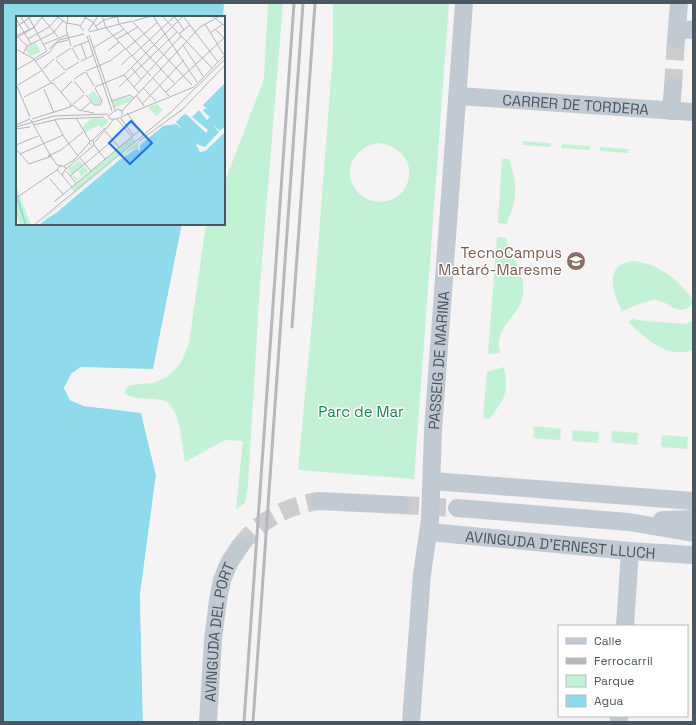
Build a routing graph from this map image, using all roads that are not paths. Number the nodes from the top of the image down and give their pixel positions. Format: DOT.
graph roads {
  1 [pos="464,3"];
  2 [pos="679,3"];
  3 [pos="682,33"];
  4 [pos="672,87"];
  5 [pos="458,96"];
  6 [pos="670,111"];
  7 [pos="693,112"];
  8 [pos="432,480"];
  9 [pos="319,501"];
  10 [pos="693,501"];
  11 [pos="401,505"];
  12 [pos="457,508"];
  13 [pos="693,519"];
  14 [pos="629,522"];
  15 [pos="429,532"];
  16 [pos="693,533"];
  17 [pos="240,546"];
  18 [pos="630,551"];
  19 [pos="693,555"];
  20 [pos="625,625"];
  21 [pos="411,720"];
  22 [pos="208,722"];
  1 -- 5 [label="street, PASSEIG DE MARINA"];
  2 -- 3 [label="street"];
  4 -- 6 [label="street"];
  5 -- 6 [label="street, CARRER DE TORDERA"];
  5 -- 8 [label="street, PASSEIG DE MARINA"];
  6 -- 7 [label="street, CARRER DE TORDERA"];
  8 -- 10 [label="street"];
  8 -- 15 [label="street, PASSEIG DE MARINA"];
  9 -- 11 [label="street"];
  12 -- 14 [label="street, AVINGUDA D'ERNEST LLUCH"];
  13 -- 14 [label="street, AVINGUDA D'ERNEST LLUCH"];
  14 -- 16 [label="street, AVINGUDA D'ERNEST LLUCH"];
  15 -- 18 [label="street, AVINGUDA D'ERNEST LLUCH"];
  15 -- 21 [label="street, PASSEIG DE MARINA"];
  17 -- 22 [label="street, AVINGUDA DEL PORT"];
  18 -- 19 [label="street, AVINGUDA D'ERNEST LLUCH"];
  18 -- 20 [label="street"];
}
